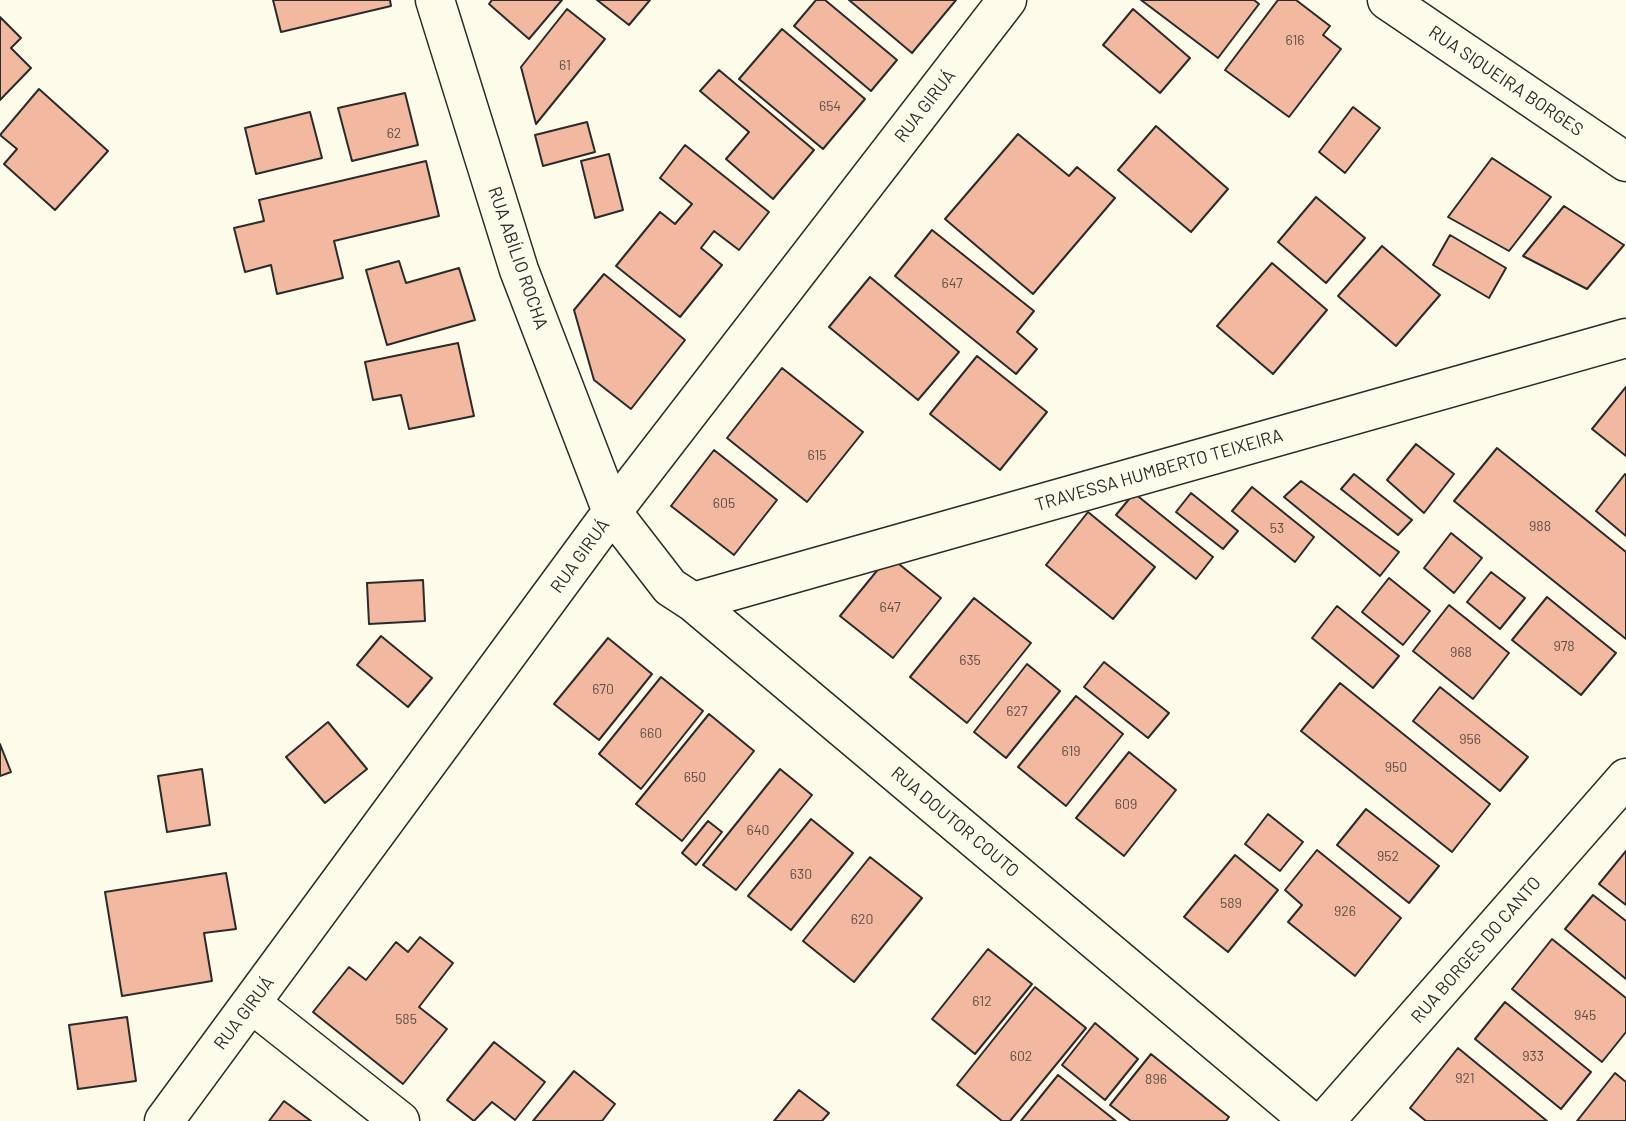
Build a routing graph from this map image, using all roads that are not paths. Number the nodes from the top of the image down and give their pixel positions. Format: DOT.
graph roads {
  1 [pos="435,0"];
  2 [pos="1007,0"];
  3 [pos="1387,0"];
  4 [pos="1626,162"];
  5 [pos="1626,338"];
  6 [pos="612,512"];
  7 [pos="692,602"];
  8 [pos="1626,778"];
  9 [pos="252,1004"];
  10 [pos="164,1121"];
  11 [pos="400,1121"];
  12 [pos="1310,1121"];
  13 [pos="1325,1121"];
  1 -- 6 [label="street, RUA ABÍLIO ROCHA"];
  2 -- 6 [label="street, RUA GIRUÁ"];
  3 -- 4 [label="street, RUA SIQUEIRA BORGES"];
  5 -- 7 [label="street, TRAVESSA HUMBERTO TEIXEIRA"];
  6 -- 7 [label="street, RUA DOUTOR COUTO"];
  6 -- 9 [label="street, RUA GIRUÁ"];
  7 -- 12 [label="street, RUA DOUTOR COUTO"];
  8 -- 13 [label="street, RUA BORGES DO CANTO"];
  9 -- 10 [label="street, RUA GIRUÁ"];
  9 -- 11 [label="street"];
}
